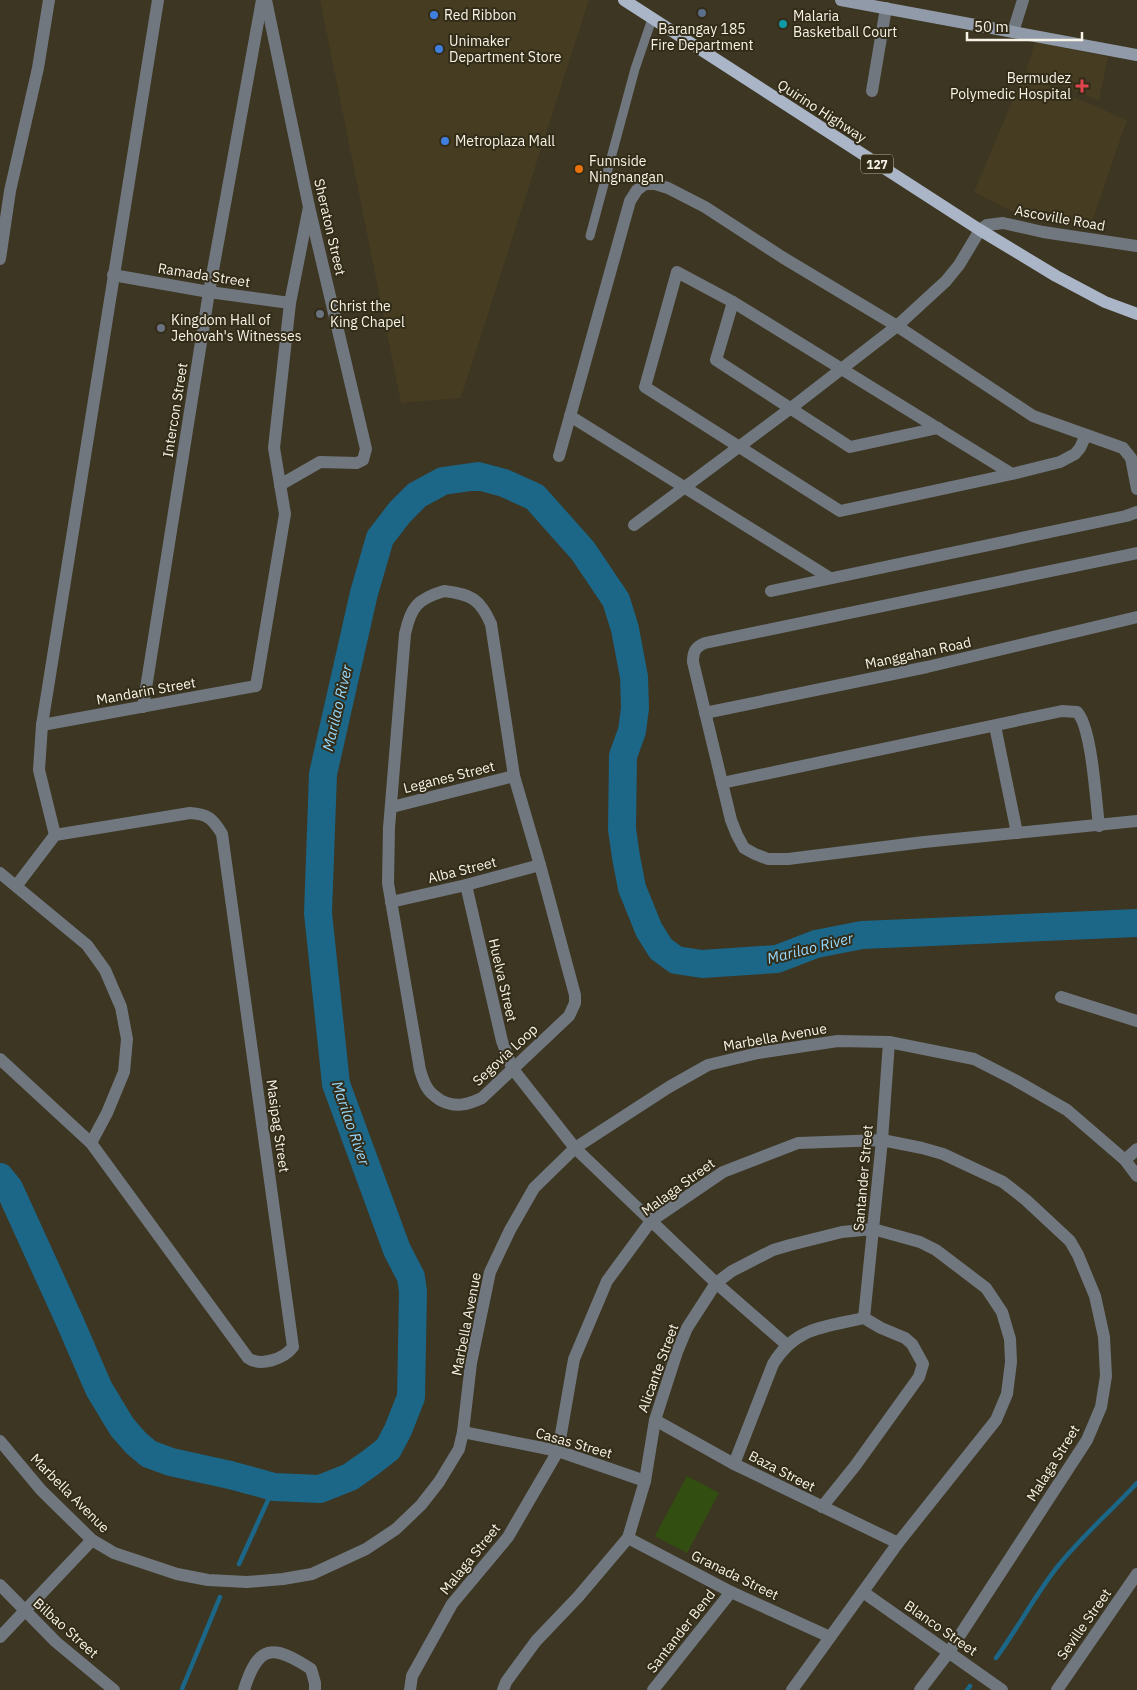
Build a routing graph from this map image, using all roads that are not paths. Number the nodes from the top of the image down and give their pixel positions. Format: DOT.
graph roads {
  1 [pos="49,0"];
  2 [pos="158,0"];
  3 [pos="262,0"];
  4 [pos="266,0"];
  5 [pos="624,0"];
  6 [pos="842,0"];
  7 [pos="1023,0"];
  8 [pos="886,8"];
  9 [pos="652,19"];
  10 [pos="1013,32"];
  11 [pos="1137,55"];
  12 [pos="872,91"];
  13 [pos="309,207"];
  14 [pos="980,230"];
  15 [pos="590,236"];
  16 [pos="1137,246"];
  17 [pos="0,259"];
  18 [pos="113,275"];
  19 [pos="209,292"];
  20 [pos="734,302"];
  21 [pos="290,303"];
  22 [pos="1137,314"];
  23 [pos="896,326"];
  24 [pos="842,368"];
  25 [pos="791,408"];
  26 [pos="570,416"];
  27 [pos="938,428"];
  28 [pos="1086,435"];
  29 [pos="739,447"];
  30 [pos="559,456"];
  31 [pos="1012,474"];
  32 [pos="280,485"];
  33 [pos="685,488"];
  34 [pos="1137,489"];
  35 [pos="1137,512"];
  36 [pos="634,526"];
  37 [pos="1137,553"];
  38 [pos="830,578"];
  39 [pos="771,591"];
  40 [pos="1137,617"];
  41 [pos="143,707"];
  42 [pos="705,713"];
  43 [pos="42,725"];
  44 [pos="995,726"];
  45 [pos="514,776"];
  46 [pos="722,783"];
  47 [pos="392,807"];
  48 [pos="1137,821"];
  49 [pos="1099,826"];
  50 [pos="1017,833"];
  51 [pos="55,835"];
  52 [pos="540,865"];
  53 [pos="0,872"];
  54 [pos="17,885"];
  55 [pos="466,885"];
  56 [pos="391,902"];
  57 [pos="1061,997"];
  58 [pos="1137,1021"];
  59 [pos="889,1042"];
  60 [pos="0,1059"];
  61 [pos="512,1068"];
  62 [pos="882,1140"];
  63 [pos="91,1143"];
  64 [pos="575,1148"];
  65 [pos="1137,1149"];
  66 [pos="1124,1160"];
  67 [pos="1137,1176"];
  68 [pos="651,1221"];
  69 [pos="873,1229"];
  70 [pos="716,1283"];
  71 [pos="864,1318"];
  72 [pos="787,1345"];
  73 [pos="655,1420"];
  74 [pos="463,1432"];
  75 [pos="0,1441"];
  76 [pos="558,1451"];
  77 [pos="734,1464"];
  78 [pos="645,1481"];
  79 [pos="822,1507"];
  80 [pos="628,1538"];
  81 [pos="92,1540"];
  82 [pos="898,1543"];
  83 [pos="1137,1574"];
  84 [pos="0,1585"];
  85 [pos="731,1592"];
  86 [pos="863,1592"];
  87 [pos="25,1612"];
  88 [pos="0,1637"];
  89 [pos="830,1637"];
  90 [pos="949,1652"];
  91 [pos="114,1690"];
  92 [pos="244,1690"];
  93 [pos="315,1690"];
  94 [pos="410,1690"];
  95 [pos="503,1690"];
  96 [pos="653,1690"];
  97 [pos="792,1690"];
  98 [pos="920,1690"];
  99 [pos="1002,1690"];
  100 [pos="1057,1690"];
  1 -- 17 [label="street"];
  2 -- 18 [label="street"];
  3 -- 19 [label="street, Intercon Street"];
  4 -- 13 [label="street, Sheraton Street"];
  5 -- 9 [label="main road, Quirino Highway / 127"];
  6 -- 8 [label="main road"];
  7 -- 10 [label="street"];
  8 -- 10 [label="main road"];
  8 -- 12 [label="street"];
  9 -- 14 [label="main road, Quirino Highway / 127"];
  9 -- 15 [label="lane"];
  10 -- 11 [label="main road"];
  13 -- 21 [label="street"];
  13 -- 32 [label="street, Sheraton Street"];
  14 -- 16 [label="street, Ascoville Road"];
  14 -- 22 [label="main road, Quirino Highway / 127"];
  14 -- 23 [label="street"];
  18 -- 19 [label="street, Ramada Street"];
  18 -- 43 [label="street"];
  19 -- 21 [label="street, Ramada Street"];
  19 -- 41 [label="street, Intercon Street"];
  20 -- 24 [label="street"];
  20 -- 25 [label="street"];
  20 -- 29 [label="street"];
  21 -- 32 [label="street"];
  23 -- 24 [label="street"];
  23 -- 26 [label="street"];
  23 -- 28 [label="street"];
  24 -- 25 [label="street"];
  24 -- 27 [label="street"];
  25 -- 27 [label="street"];
  25 -- 29 [label="street"];
  26 -- 30 [label="street"];
  26 -- 33 [label="street"];
  27 -- 31 [label="street"];
  28 -- 31 [label="street"];
  28 -- 34 [label="street"];
  29 -- 31 [label="street"];
  29 -- 33 [label="street"];
  32 -- 41 [label="street, Mandarin Street"];
  33 -- 36 [label="street"];
  33 -- 38 [label="street"];
  35 -- 38 [label="street"];
  37 -- 42 [label="street"];
  38 -- 39 [label="street"];
  40 -- 42 [label="street, Manggahan Road"];
  41 -- 43 [label="street, Mandarin Street"];
  42 -- 46 [label="street"];
  43 -- 51 [label="street"];
  44 -- 46 [label="street"];
  44 -- 49 [label="street"];
  44 -- 50 [label="street"];
  45 -- 47 [label="street, Leganes Street"];
  45 -- 47 [label="street, Segovia Loop"];
  45 -- 52 [label="street, Segovia Loop"];
  46 -- 50 [label="street"];
  47 -- 56 [label="street, Segovia Loop"];
  48 -- 49 [label="street"];
  49 -- 50 [label="street"];
  51 -- 54 [label="street"];
  51 -- 63 [label="street, Masipag Street"];
  52 -- 55 [label="street, Alba Street"];
  52 -- 61 [label="street, Segovia Loop"];
  53 -- 54 [label="street"];
  54 -- 63 [label="street"];
  55 -- 56 [label="street, Alba Street"];
  55 -- 61 [label="street, Huelva Street"];
  56 -- 61 [label="street, Segovia Loop"];
  57 -- 58 [label="street"];
  59 -- 62 [label="street, Santander Street"];
  59 -- 64 [label="street, Marbella Avenue"];
  59 -- 66 [label="street, Marbella Avenue"];
  60 -- 63 [label="street"];
  61 -- 64 [label="street, Huelva Street"];
  62 -- 68 [label="street, Malaga Street"];
  62 -- 69 [label="street, Santander Street"];
  62 -- 90 [label="street, Malaga Street"];
  64 -- 68 [label="street, Huelva Street"];
  64 -- 74 [label="street, Marbella Avenue"];
  65 -- 66 [label="street"];
  66 -- 67 [label="street, Marbella Avenue"];
  68 -- 70 [label="street, Huelva Street"];
  68 -- 76 [label="street, Malaga Street"];
  69 -- 70 [label="street, Alicante Street"];
  69 -- 71 [label="street, Santander Street"];
  69 -- 82 [label="street, Alicante Street"];
  70 -- 72 [label="street, Huelva Street"];
  70 -- 73 [label="street, Alicante Street"];
  71 -- 72 [label="street"];
  71 -- 79 [label="street"];
  72 -- 77 [label="street"];
  73 -- 77 [label="street, Baza Street"];
  73 -- 78 [label="street, Alicante Street"];
  74 -- 76 [label="street, Casas Street"];
  74 -- 81 [label="street, Marbella Avenue"];
  75 -- 81 [label="street, Marbella Avenue"];
  76 -- 78 [label="street, Casas Street"];
  76 -- 94 [label="street, Malaga Street"];
  77 -- 79 [label="street, Baza Street"];
  78 -- 80 [label="street, Alicante Street"];
  79 -- 82 [label="street, Baza Street"];
  80 -- 85 [label="street, Granada Street"];
  80 -- 95 [label="street, Alicante Street"];
  81 -- 87 [label="street"];
  82 -- 86 [label="street, Alicante Street"];
  83 -- 100 [label="street, Seville Street"];
  84 -- 87 [label="street, Bilbao Street"];
  85 -- 89 [label="street, Granada Street"];
  85 -- 96 [label="street, Santander Bend"];
  86 -- 89 [label="street, Alicante Street"];
  86 -- 90 [label="street, Blanco Street"];
  87 -- 88 [label="street"];
  87 -- 91 [label="street, Bilbao Street"];
  89 -- 97 [label="street, Alicante Street"];
  90 -- 98 [label="street, Malaga Street"];
  90 -- 99 [label="street, Blanco Street"];
  92 -- 93 [label="street"];
}
